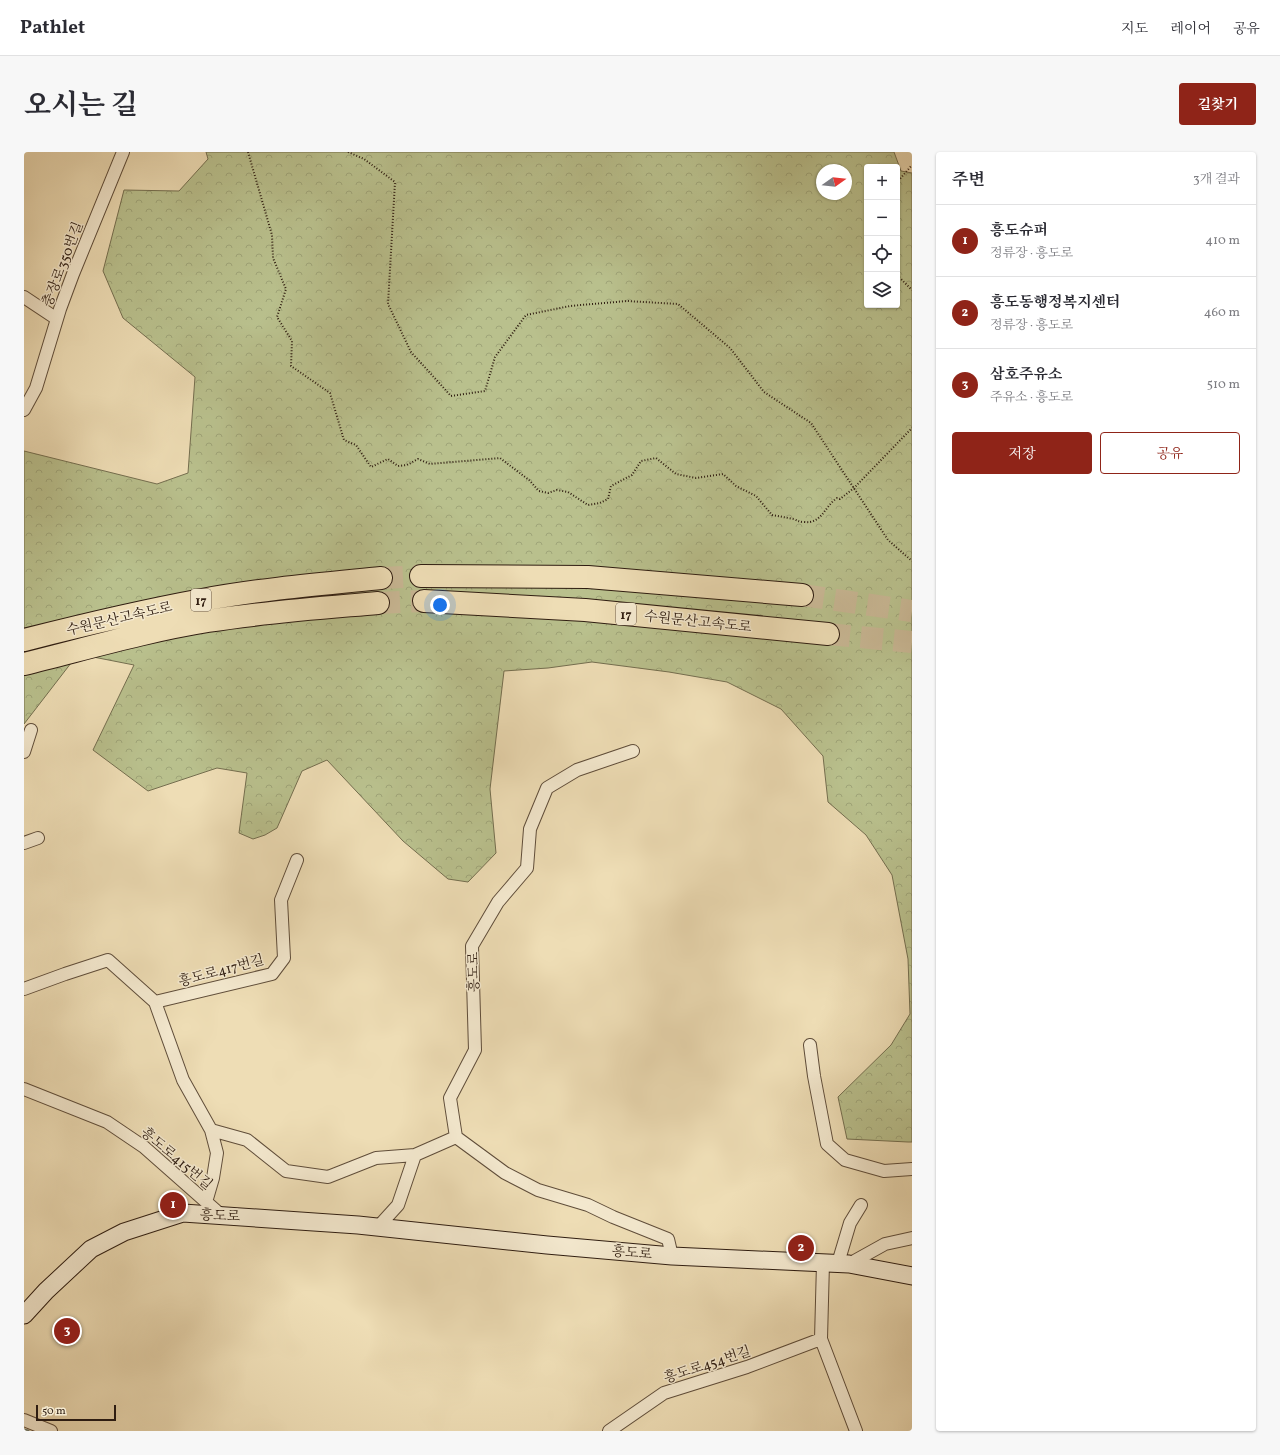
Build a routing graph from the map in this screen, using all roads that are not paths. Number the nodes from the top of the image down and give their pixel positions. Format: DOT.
graph roads {
  1 [pos="123,152"];
  2 [pos="24,297"];
  3 [pos="57,319"];
  4 [pos="24,410"];
  5 [pos="421,576"];
  6 [pos="381,578"];
  7 [pos="802,595"];
  8 [pos="424,601"];
  9 [pos="378,604"];
  10 [pos="828,634"];
  11 [pos="24,640"];
  12 [pos="24,664"];
  13 [pos="31,730"];
  14 [pos="633,751"];
  15 [pos="24,752"];
  16 [pos="38,838"];
  17 [pos="24,843"];
  18 [pos="297,860"];
  19 [pos="24,989"];
  20 [pos="155,1002"];
  21 [pos="810,1045"];
  22 [pos="24,1089"];
  23 [pos="211,1130"];
  24 [pos="456,1137"];
  25 [pos="415,1154"];
  26 [pos="912,1169"];
  27 [pos="206,1202"];
  28 [pos="861,1205"];
  29 [pos="221,1215"];
  30 [pos="378,1227"];
  31 [pos="912,1238"];
  32 [pos="672,1256"];
  33 [pos="836,1263"];
  34 [pos="912,1276"];
  35 [pos="24,1315"];
  36 [pos="821,1339"];
  37 [pos="24,1420"];
  38 [pos="51,1431"];
  39 [pos="609,1431"];
  40 [pos="856,1431"];
  1 -- 3 [label="street, 충장로350번길"];
  2 -- 3 [label="street"];
  3 -- 4 [label="street, 충장로350번길"];
  5 -- 7 [label="highway"];
  6 -- 11 [label="highway, 수원문산고속도로 / 17"];
  8 -- 10 [label="highway, 수원문산고속도로 / 17"];
  9 -- 12 [label="highway, 수원문산고속도로 / 17"];
  13 -- 15 [label="street"];
  14 -- 24 [label="street, 흥도로"];
  16 -- 17 [label="street"];
  18 -- 20 [label="street, 흥도로417번길"];
  19 -- 20 [label="street"];
  20 -- 23 [label="street"];
  21 -- 26 [label="street"];
  22 -- 27 [label="street, 흥도로415번길"];
  23 -- 25 [label="street"];
  23 -- 27 [label="street"];
  24 -- 25 [label="street"];
  24 -- 32 [label="street"];
  25 -- 30 [label="street"];
  27 -- 29 [label="street, 흥도로415번길"];
  28 -- 33 [label="street"];
  29 -- 30 [label="street, 흥도로"];
  29 -- 35 [label="street, 흥도로"];
  30 -- 32 [label="street, 흥도로"];
  31 -- 33 [label="street"];
  32 -- 33 [label="street, 흥도로"];
  33 -- 34 [label="street, 흥도로"];
  33 -- 36 [label="street"];
  36 -- 39 [label="street, 흥도로454번길"];
  36 -- 40 [label="street"];
  37 -- 38 [label="street"];
}
